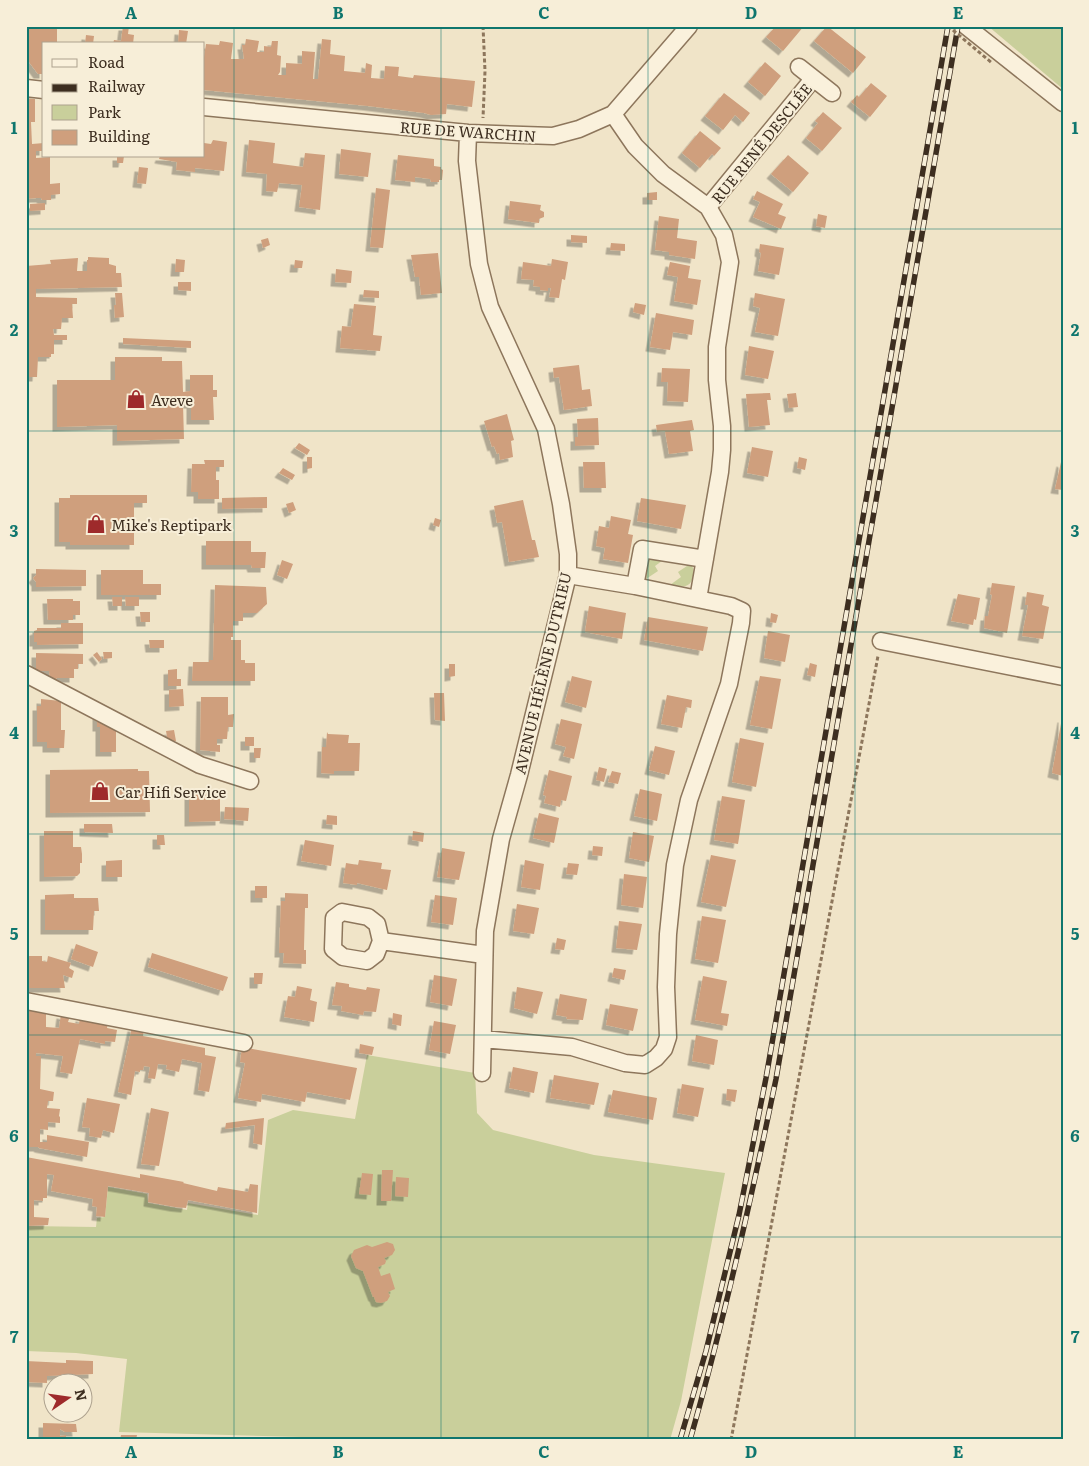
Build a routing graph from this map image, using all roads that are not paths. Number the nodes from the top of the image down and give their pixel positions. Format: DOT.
graph roads {
  1 [pos="689,26"];
  2 [pos="966,26"];
  3 [pos="800,67"];
  4 [pos="813,79"];
  5 [pos="26,88"];
  6 [pos="42,90"];
  7 [pos="832,93"];
  8 [pos="1063,103"];
  9 [pos="205,107"];
  10 [pos="613,114"];
  11 [pos="475,134"];
  12 [pos="708,207"];
  13 [pos="705,559"];
  14 [pos="568,575"];
  15 [pos="635,586"];
  16 [pos="698,599"];
  17 [pos="881,641"];
  18 [pos="26,674"];
  19 [pos="1063,677"];
  20 [pos="250,781"];
  21 [pos="381,941"];
  22 [pos="484,955"];
  23 [pos="26,1001"];
  24 [pos="483,1039"];
  25 [pos="244,1043"];
  26 [pos="482,1073"];
  1 -- 10 [label="street, RUE DE WARCHIN"];
  2 -- 8 [label="street"];
  3 -- 4 [label="street"];
  4 -- 7 [label="street"];
  4 -- 12 [label="street, RUE RENÉ DESCLÉE"];
  5 -- 6 [label="street"];
  9 -- 11 [label="street, RUE DE WARCHIN"];
  10 -- 11 [label="street, RUE DE WARCHIN"];
  10 -- 12 [label="street, RUE RENÉ DESCLÉE"];
  11 -- 14 [label="street, AVENUE HÉLÈNE DUTRIEU"];
  12 -- 13 [label="street, RUE RENÉ DESCLÉE"];
  13 -- 15 [label="street"];
  13 -- 16 [label="street, RUE RENÉ DESCLÉE"];
  14 -- 15 [label="street"];
  14 -- 22 [label="street, AVENUE HÉLÈNE DUTRIEU"];
  15 -- 16 [label="street"];
  16 -- 24 [label="street"];
  17 -- 19 [label="street"];
  18 -- 20 [label="street"];
  21 -- 22 [label="street"];
  22 -- 24 [label="street, AVENUE HÉLÈNE DUTRIEU"];
  23 -- 25 [label="street"];
  24 -- 26 [label="street, AVENUE HÉLÈNE DUTRIEU"];
}
